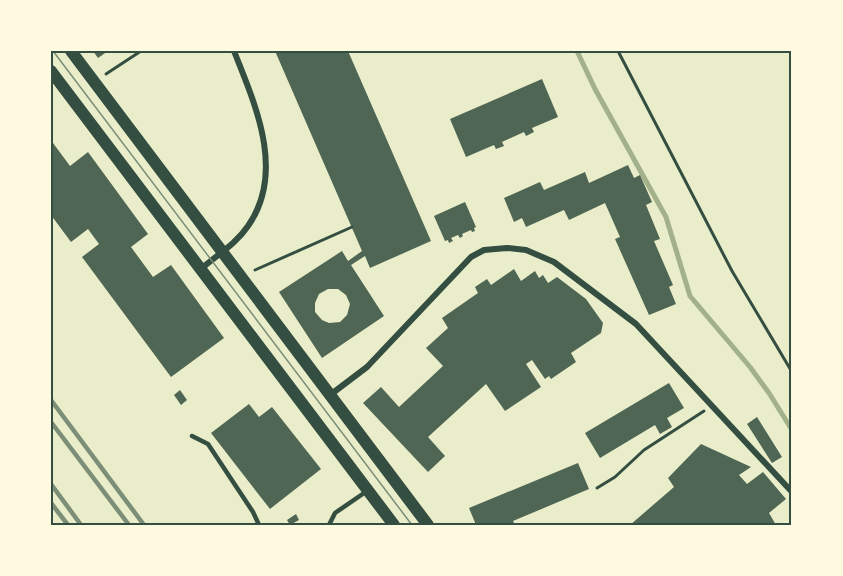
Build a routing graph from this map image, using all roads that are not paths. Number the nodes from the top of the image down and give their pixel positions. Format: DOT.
graph roads {
  1 [pos="71,51"];
  2 [pos="234,51"];
  3 [pos="51,71"];
  4 [pos="223,252"];
  5 [pos="201,269"];
  6 [pos="329,396"];
  7 [pos="192,436"];
  8 [pos="369,489"];
  9 [pos="792,492"];
  10 [pos="259,525"];
  11 [pos="329,525"];
  12 [pos="394,525"];
  13 [pos="428,525"];
  1 -- 4 [label="main road"];
  2 -- 4 [label="street"];
  3 -- 5 [label="main road"];
  4 -- 5 [label="street"];
  4 -- 6 [label="main road"];
  5 -- 8 [label="main road"];
  6 -- 9 [label="street"];
  6 -- 13 [label="main road"];
  7 -- 10 [label="lane"];
  8 -- 11 [label="lane"];
  8 -- 12 [label="main road"];
}
